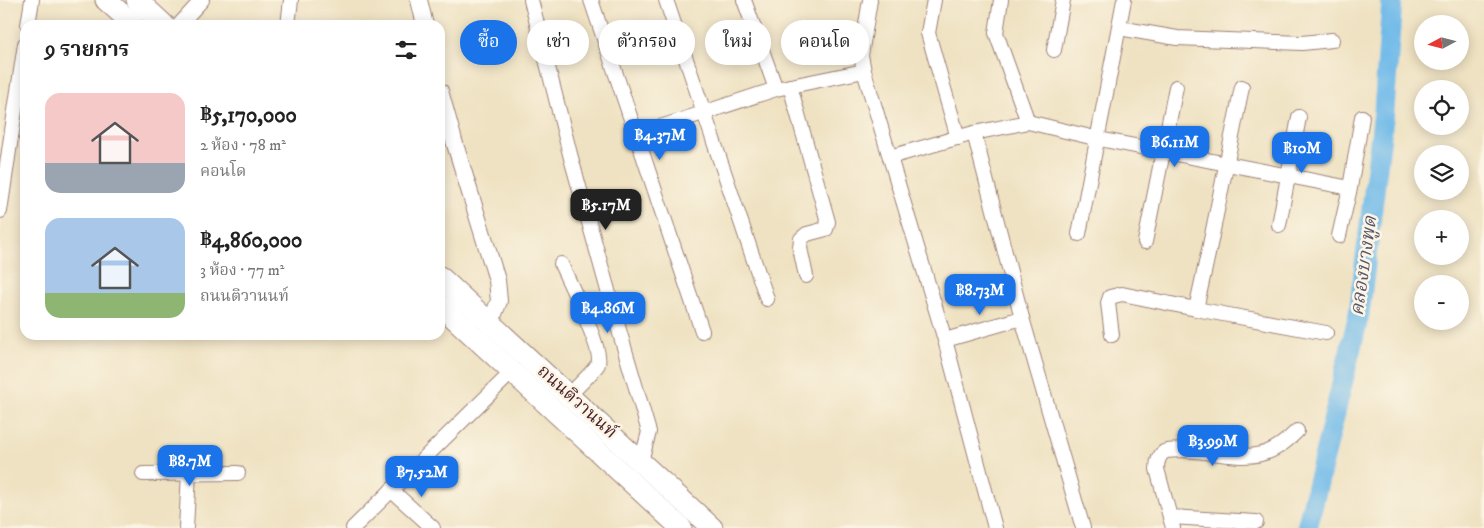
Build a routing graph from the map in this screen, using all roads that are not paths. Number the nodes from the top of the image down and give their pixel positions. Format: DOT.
graph roads {
  1 [pos="32,0"];
  2 [pos="106,0"];
  3 [pos="137,0"];
  4 [pos="202,0"];
  5 [pos="291,0"];
  6 [pos="419,0"];
  7 [pos="531,0"];
  8 [pos="591,0"];
  9 [pos="666,0"];
  10 [pos="744,0"];
  11 [pos="870,0"];
  12 [pos="934,0"];
  13 [pos="1001,0"];
  14 [pos="1063,0"];
  15 [pos="1124,0"];
  16 [pos="29,20"];
  17 [pos="128,20"];
  18 [pos="159,20"];
  19 [pos="184,20"];
  20 [pos="289,20"];
  21 [pos="424,20"];
  22 [pos="1119,28"];
  23 [pos="1332,40"];
  24 [pos="1054,50"];
  25 [pos="864,71"];
  26 [pos="20,77"];
  27 [pos="790,86"];
  28 [pos="1176,87"];
  29 [pos="1242,88"];
  30 [pos="776,89"];
  31 [pos="445,109"];
  32 [pos="704,113"];
  33 [pos="1299,117"];
  34 [pos="1362,117"];
  35 [pos="1028,122"];
  36 [pos="974,133"];
  37 [pos="636,135"];
  38 [pos="958,138"];
  39 [pos="1099,139"];
  40 [pos="1164,151"];
  41 [pos="890,157"];
  42 [pos="1227,164"];
  43 [pos="1287,177"];
  44 [pos="1350,188"];
  45 [pos="0,211"];
  46 [pos="1279,226"];
  47 [pos="1080,234"];
  48 [pos="1339,236"];
  49 [pos="1146,242"];
  50 [pos="561,264"];
  51 [pos="806,276"];
  52 [pos="445,284"];
  53 [pos="767,300"];
  54 [pos="445,308"];
  55 [pos="1196,309"];
  56 [pos="1022,318"];
  57 [pos="702,331"];
  58 [pos="484,332"];
  59 [pos="1326,333"];
  60 [pos="1112,335"];
  61 [pos="945,340"];
  62 [pos="514,372"];
  63 [pos="569,395"];
  64 [pos="1297,431"];
  65 [pos="641,461"];
  66 [pos="190,473"];
  67 [pos="238,473"];
  68 [pos="143,474"];
  69 [pos="392,490"];
  70 [pos="1172,522"];
  71 [pos="1256,522"];
  72 [pos="186,528"];
  73 [pos="353,528"];
  74 [pos="433,528"];
  75 [pos="681,528"];
  76 [pos="712,528"];
  77 [pos="995,528"];
  78 [pos="1083,528"];
  1 -- 16 [label="street"];
  2 -- 17 [label="main road"];
  3 -- 18 [label="main road"];
  4 -- 19 [label="street"];
  5 -- 20 [label="street"];
  6 -- 21 [label="street"];
  7 -- 65 [label="street"];
  8 -- 37 [label="street"];
  9 -- 32 [label="street"];
  10 -- 30 [label="street"];
  11 -- 25 [label="street"];
  12 -- 38 [label="street"];
  13 -- 35 [label="street"];
  14 -- 24 [label="street"];
  15 -- 22 [label="street"];
  22 -- 23 [label="street"];
  22 -- 39 [label="street"];
  25 -- 27 [label="street"];
  25 -- 41 [label="street"];
  26 -- 45 [label="street"];
  27 -- 30 [label="street"];
  27 -- 51 [label="street"];
  28 -- 40 [label="street"];
  29 -- 42 [label="street"];
  30 -- 32 [label="street"];
  31 -- 58 [label="street"];
  32 -- 37 [label="street"];
  32 -- 53 [label="street"];
  33 -- 43 [label="street"];
  34 -- 44 [label="street"];
  35 -- 36 [label="street"];
  35 -- 39 [label="street"];
  36 -- 38 [label="street"];
  36 -- 56 [label="street"];
  37 -- 57 [label="street"];
  38 -- 41 [label="street"];
  39 -- 40 [label="street"];
  39 -- 47 [label="street"];
  40 -- 42 [label="street"];
  40 -- 49 [label="street"];
  41 -- 61 [label="street"];
  42 -- 43 [label="street"];
  42 -- 55 [label="street"];
  43 -- 44 [label="street"];
  43 -- 46 [label="street"];
  44 -- 48 [label="street"];
  50 -- 63 [label="street"];
  52 -- 58 [label="main road, ถนนติวานนท์"];
  54 -- 58 [label="main road, ถนนติวานนท์"];
  55 -- 59 [label="street"];
  55 -- 60 [label="street"];
  56 -- 61 [label="street"];
  56 -- 78 [label="street"];
  58 -- 62 [label="main road, ถนนติวานนท์"];
  58 -- 63 [label="main road, ถนนติวานนท์"];
  61 -- 77 [label="street"];
  62 -- 69 [label="street"];
  62 -- 75 [label="main road, ถนนติวานนท์"];
  63 -- 65 [label="main road, ถนนติวานนท์"];
  64 -- 70 [label="street"];
  65 -- 76 [label="main road, ถนนติวานนท์"];
  66 -- 67 [label="street"];
  66 -- 68 [label="street"];
  66 -- 72 [label="street"];
  69 -- 73 [label="street"];
  69 -- 74 [label="street"];
  70 -- 71 [label="street"];
}
